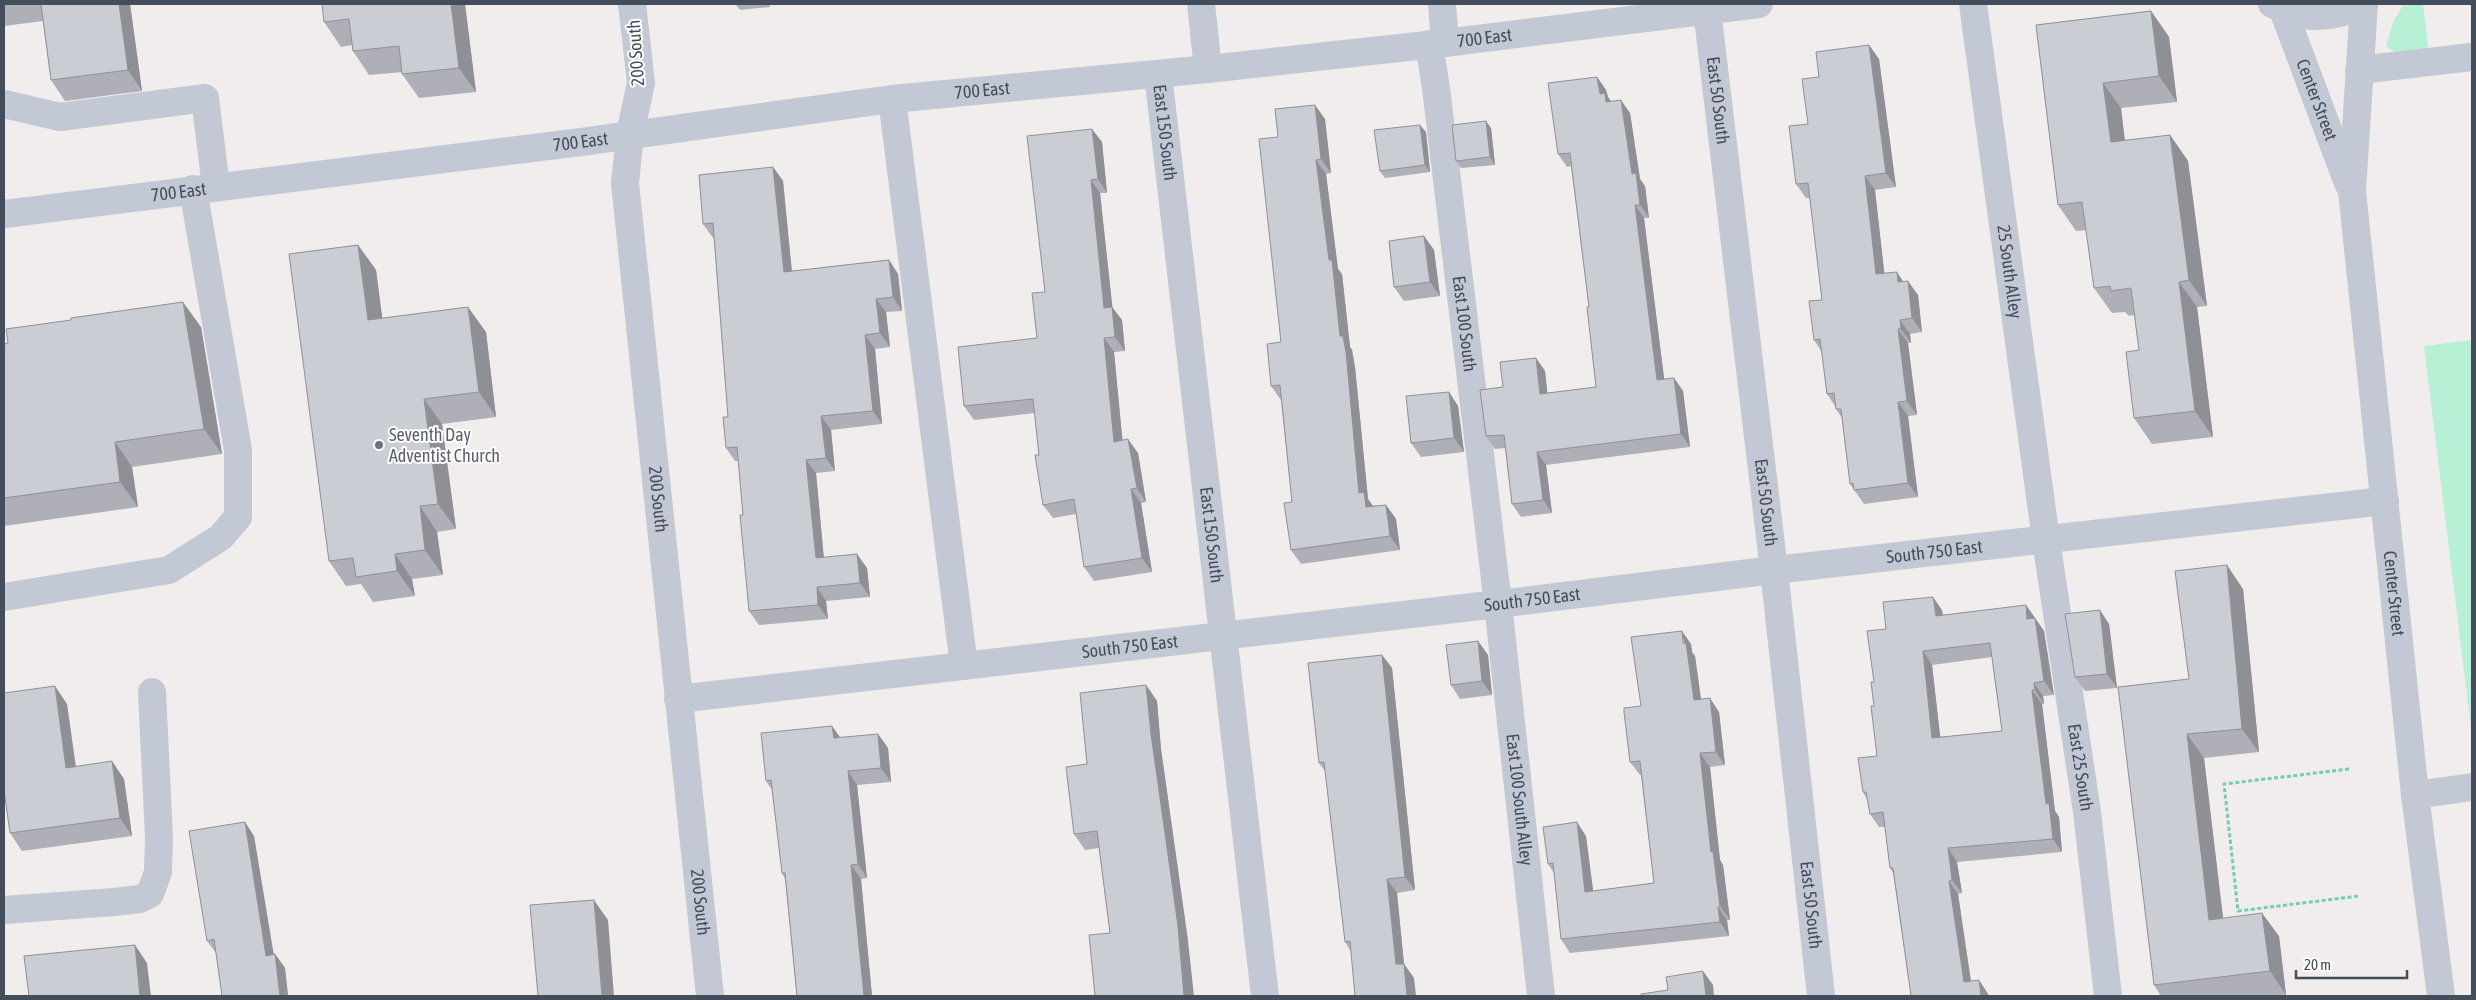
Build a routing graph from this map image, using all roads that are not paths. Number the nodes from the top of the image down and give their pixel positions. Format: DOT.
graph roads {
  1 [pos="632,4"];
  2 [pos="1201,4"];
  3 [pos="1442,4"];
  4 [pos="1760,4"];
  5 [pos="1973,4"];
  6 [pos="2364,4"];
  7 [pos="2277,7"];
  8 [pos="1707,10"];
  9 [pos="1437,44"];
  10 [pos="2472,57"];
  11 [pos="1208,69"];
  12 [pos="2359,70"];
  13 [pos="1158,74"];
  14 [pos="892,99"];
  15 [pos="4,104"];
  16 [pos="630,134"];
  17 [pos="205,188"];
  18 [pos="2352,191"];
  19 [pos="4,214"];
  20 [pos="2385,501"];
  21 [pos="2046,540"];
  22 [pos="1774,570"];
  23 [pos="4,597"];
  24 [pos="1498,604"];
  25 [pos="1225,635"];
  26 [pos="964,666"];
  27 [pos="152,692"];
  28 [pos="678,699"];
  29 [pos="2472,787"];
  30 [pos="2415,795"];
  31 [pos="4,910"];
  32 [pos="710,996"];
  33 [pos="1265,996"];
  34 [pos="1541,996"];
  35 [pos="1821,996"];
  36 [pos="2108,996"];
  37 [pos="2441,996"];
  1 -- 16 [label="street, 200 South"];
  2 -- 11 [label="street"];
  3 -- 9 [label="street, East 100 South"];
  4 -- 8 [label="street, 700 East"];
  5 -- 21 [label="street, 25 South Alley"];
  6 -- 7 [label="street"];
  6 -- 12 [label="street, Center Street"];
  7 -- 18 [label="street, Center Street"];
  8 -- 9 [label="street, 700 East"];
  8 -- 22 [label="street, East 50 South"];
  9 -- 11 [label="street, 700 East"];
  9 -- 24 [label="street, East 100 South"];
  10 -- 12 [label="street"];
  11 -- 13 [label="street, 700 East"];
  12 -- 18 [label="street, Center Street"];
  13 -- 14 [label="street, 700 East"];
  13 -- 25 [label="street, East 150 South"];
  14 -- 16 [label="street, 700 East"];
  14 -- 26 [label="street"];
  15 -- 17 [label="street"];
  16 -- 17 [label="street, 700 East"];
  16 -- 28 [label="street, 200 South"];
  17 -- 19 [label="street, 700 East"];
  17 -- 23 [label="street"];
  18 -- 20 [label="street, Center Street"];
  20 -- 21 [label="street, South 750 East"];
  20 -- 30 [label="street, Center Street"];
  21 -- 22 [label="street, South 750 East"];
  21 -- 36 [label="street, East 25 South"];
  22 -- 24 [label="street, South 750 East"];
  22 -- 35 [label="street, East 50 South"];
  24 -- 25 [label="street, South 750 East"];
  24 -- 34 [label="street, East 100 South Alley"];
  25 -- 26 [label="street, South 750 East"];
  25 -- 33 [label="street, East 150 South"];
  26 -- 28 [label="street, South 750 East"];
  27 -- 31 [label="street"];
  28 -- 32 [label="street, 200 South"];
  29 -- 30 [label="street"];
  30 -- 37 [label="street, Center Street"];
}
